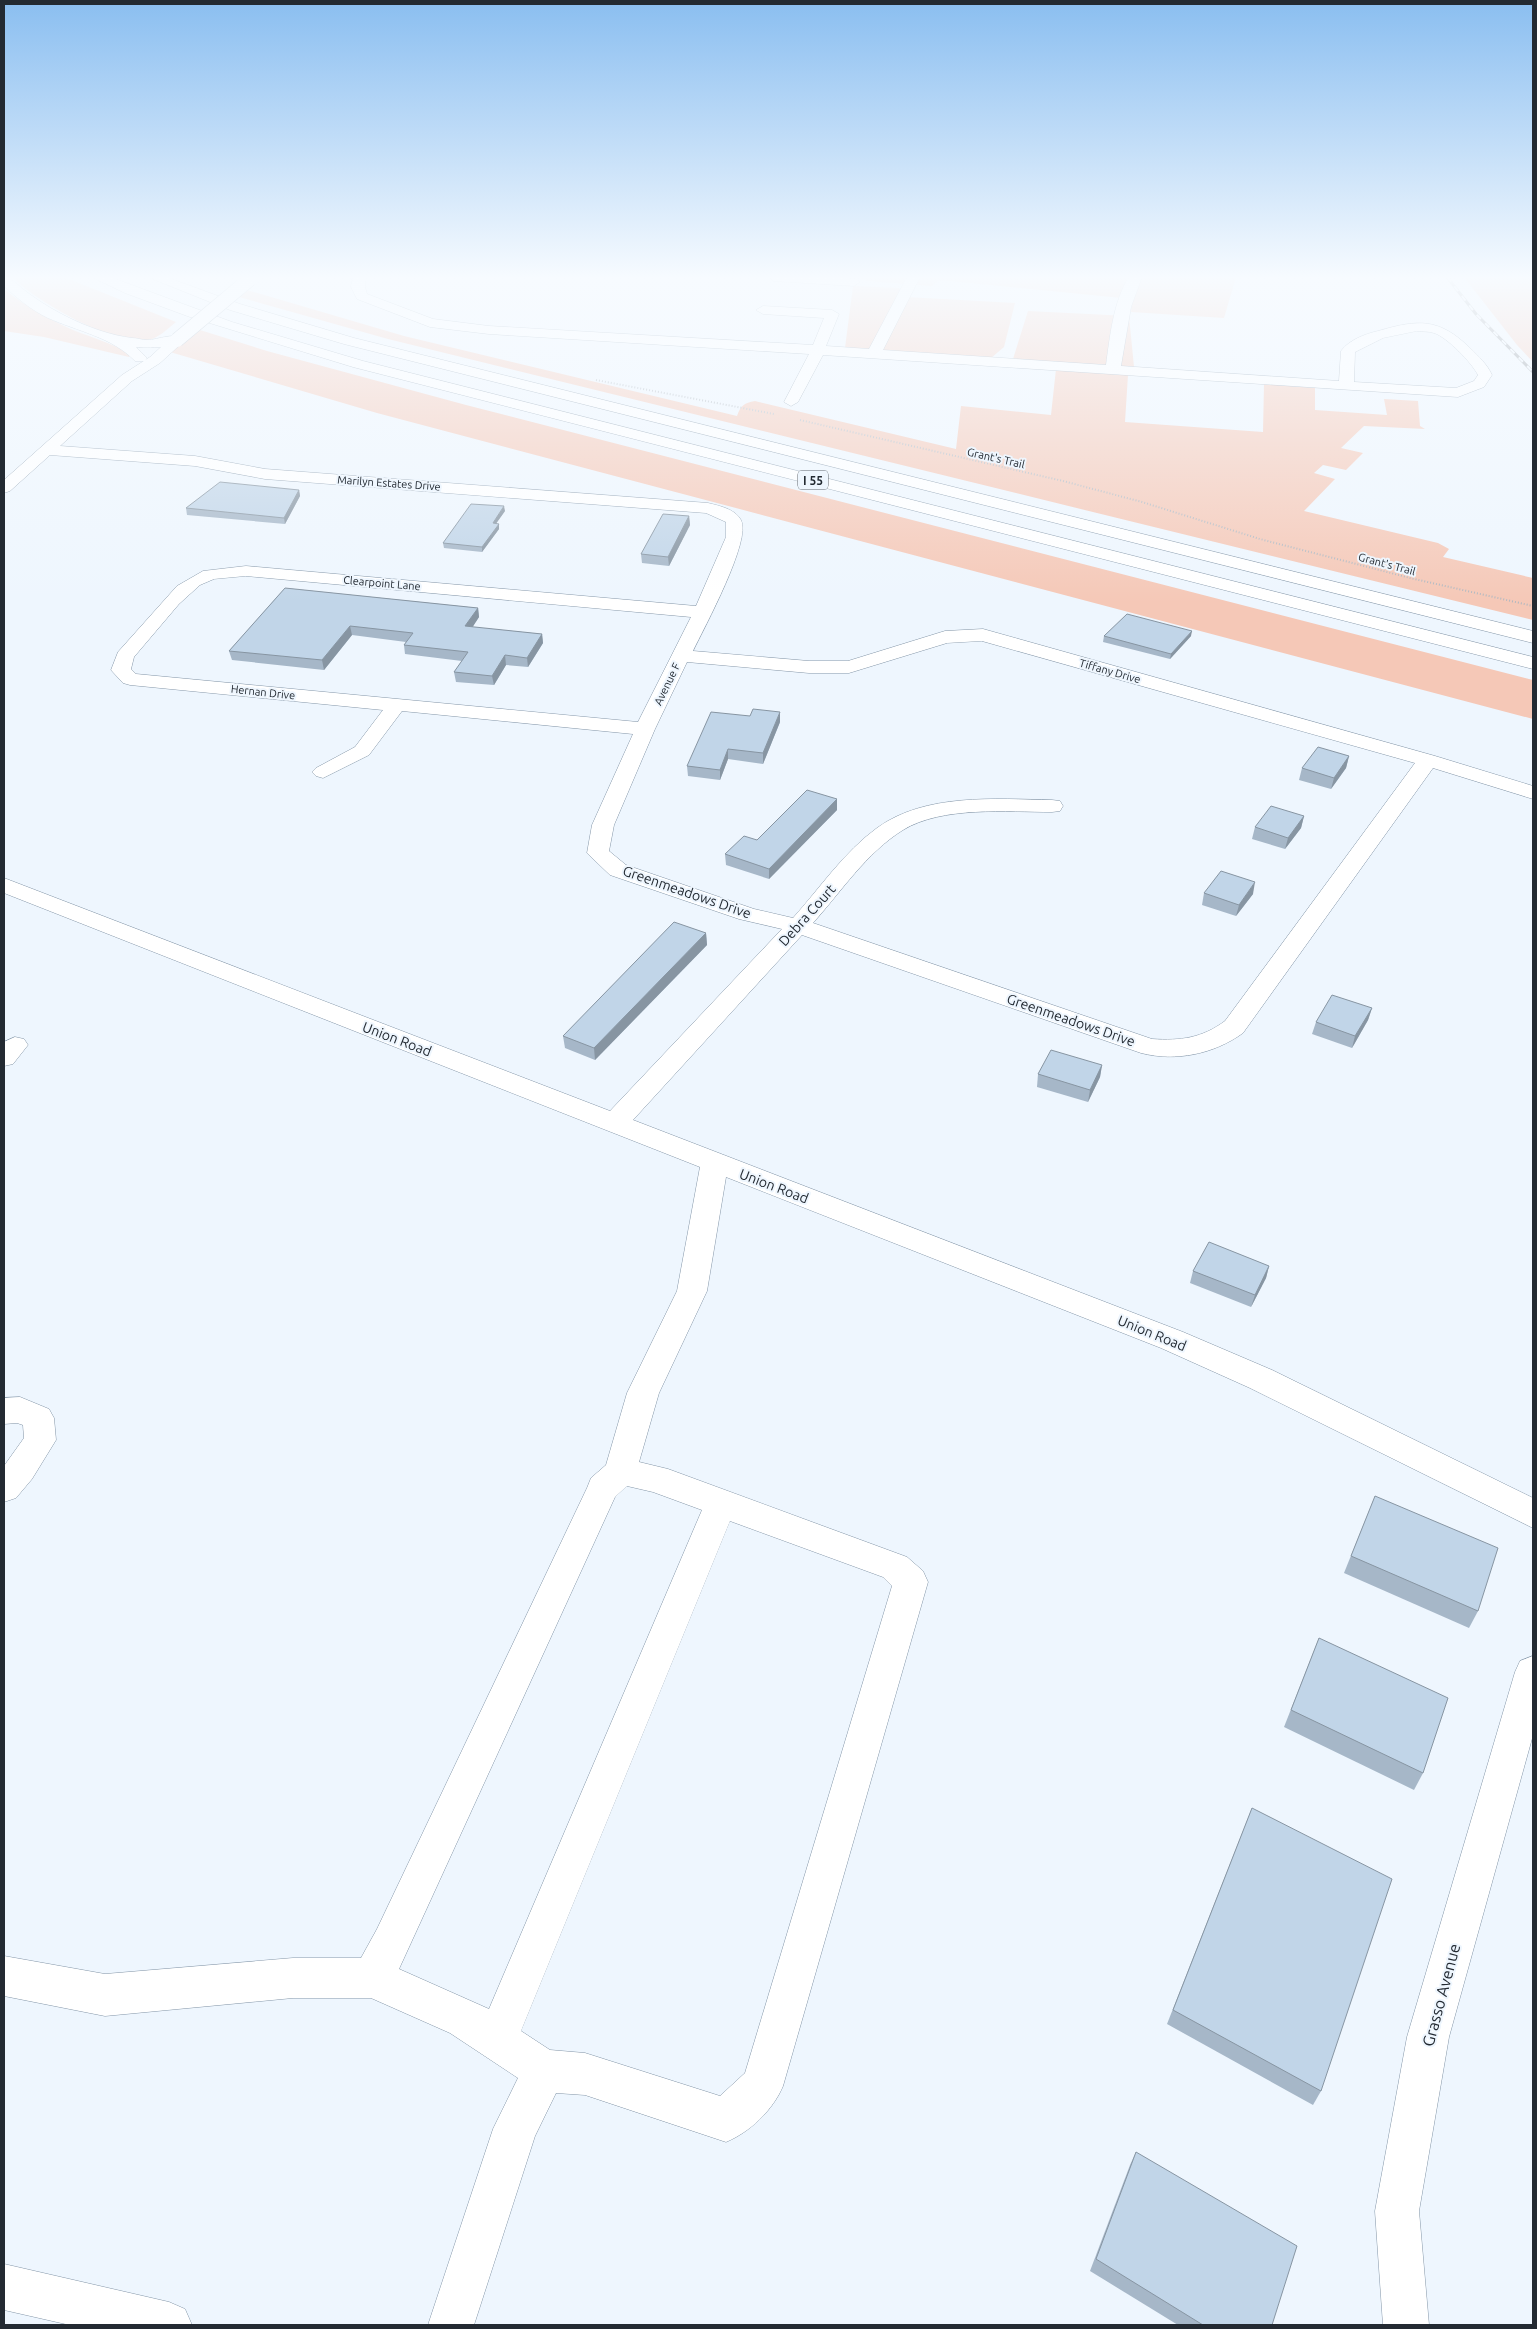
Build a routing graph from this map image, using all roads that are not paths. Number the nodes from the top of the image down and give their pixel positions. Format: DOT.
graph roads {
  1 [pos="118,386"];
  2 [pos="443,386"];
  3 [pos="527,386"];
  4 [pos="799,386"];
  5 [pos="1341,386"];
  6 [pos="1346,386"];
  7 [pos="1475,386"];
  8 [pos="790,402"];
  9 [pos="47,450"];
  10 [pos="4,488"];
  11 [pos="730,516"];
  12 [pos="701,612"];
  13 [pos="1533,636"];
  14 [pos="681,656"];
  15 [pos="1533,663"];
  16 [pos="130,679"];
  17 [pos="396,706"];
  18 [pos="645,729"];
  19 [pos="1428,760"];
  20 [pos="323,772"];
  21 [pos="1533,793"];
  22 [pos="1052,806"];
  23 [pos="598,853"];
  24 [pos="4,885"];
  25 [pos="798,926"];
  26 [pos="612,1124"];
  27 [pos="715,1163"];
  28 [pos="4,1411"];
  29 [pos="621,1471"];
  30 [pos="4,1488"];
  31 [pos="721,1503"];
  32 [pos="1533,1514"];
  33 [pos="1533,1672"];
  34 [pos="1524,1738"];
  35 [pos="4,1976"];
  36 [pos="372,1978"];
  37 [pos="497,2040"];
  38 [pos="544,2071"];
  39 [pos="4,2287"];
  40 [pos="169,2325"];
  41 [pos="450,2325"];
  42 [pos="1406,2325"];
  1 -- 9 [label="main road"];
  2 -- 15 [label="main road, I 55"];
  3 -- 13 [label="main road, I 55"];
  4 -- 8 [label="main road"];
  5 -- 6 [label="main road"];
  6 -- 7 [label="main road"];
  9 -- 10 [label="main road"];
  9 -- 11 [label="main road, Marilyn Estates Drive"];
  11 -- 12 [label="main road, Avenue F"];
  12 -- 14 [label="main road, Avenue F"];
  12 -- 16 [label="main road, Clearpoint Lane"];
  14 -- 18 [label="main road, Avenue F"];
  14 -- 19 [label="main road, Tiffany Drive"];
  16 -- 17 [label="main road, Hernan Drive"];
  17 -- 18 [label="main road, Hernan Drive"];
  17 -- 20 [label="main road"];
  18 -- 23 [label="main road, Avenue F"];
  19 -- 21 [label="main road, Tiffany Drive"];
  19 -- 25 [label="main road, Greenmeadows Drive"];
  22 -- 25 [label="main road, Debra Court"];
  23 -- 25 [label="main road, Greenmeadows Drive"];
  24 -- 26 [label="main road, Union Road"];
  25 -- 26 [label="main road, Debra Court"];
  26 -- 27 [label="main road, Union Road"];
  27 -- 29 [label="main road"];
  27 -- 32 [label="main road, Union Road"];
  28 -- 30 [label="main road"];
  29 -- 31 [label="main road"];
  29 -- 36 [label="main road"];
  31 -- 37 [label="main road"];
  31 -- 38 [label="main road"];
  33 -- 34 [label="main road, Grasso Avenue"];
  34 -- 42 [label="main road, Grasso Avenue"];
  35 -- 36 [label="main road"];
  36 -- 37 [label="main road"];
  37 -- 38 [label="main road"];
  38 -- 41 [label="main road"];
  39 -- 40 [label="main road"];
}
